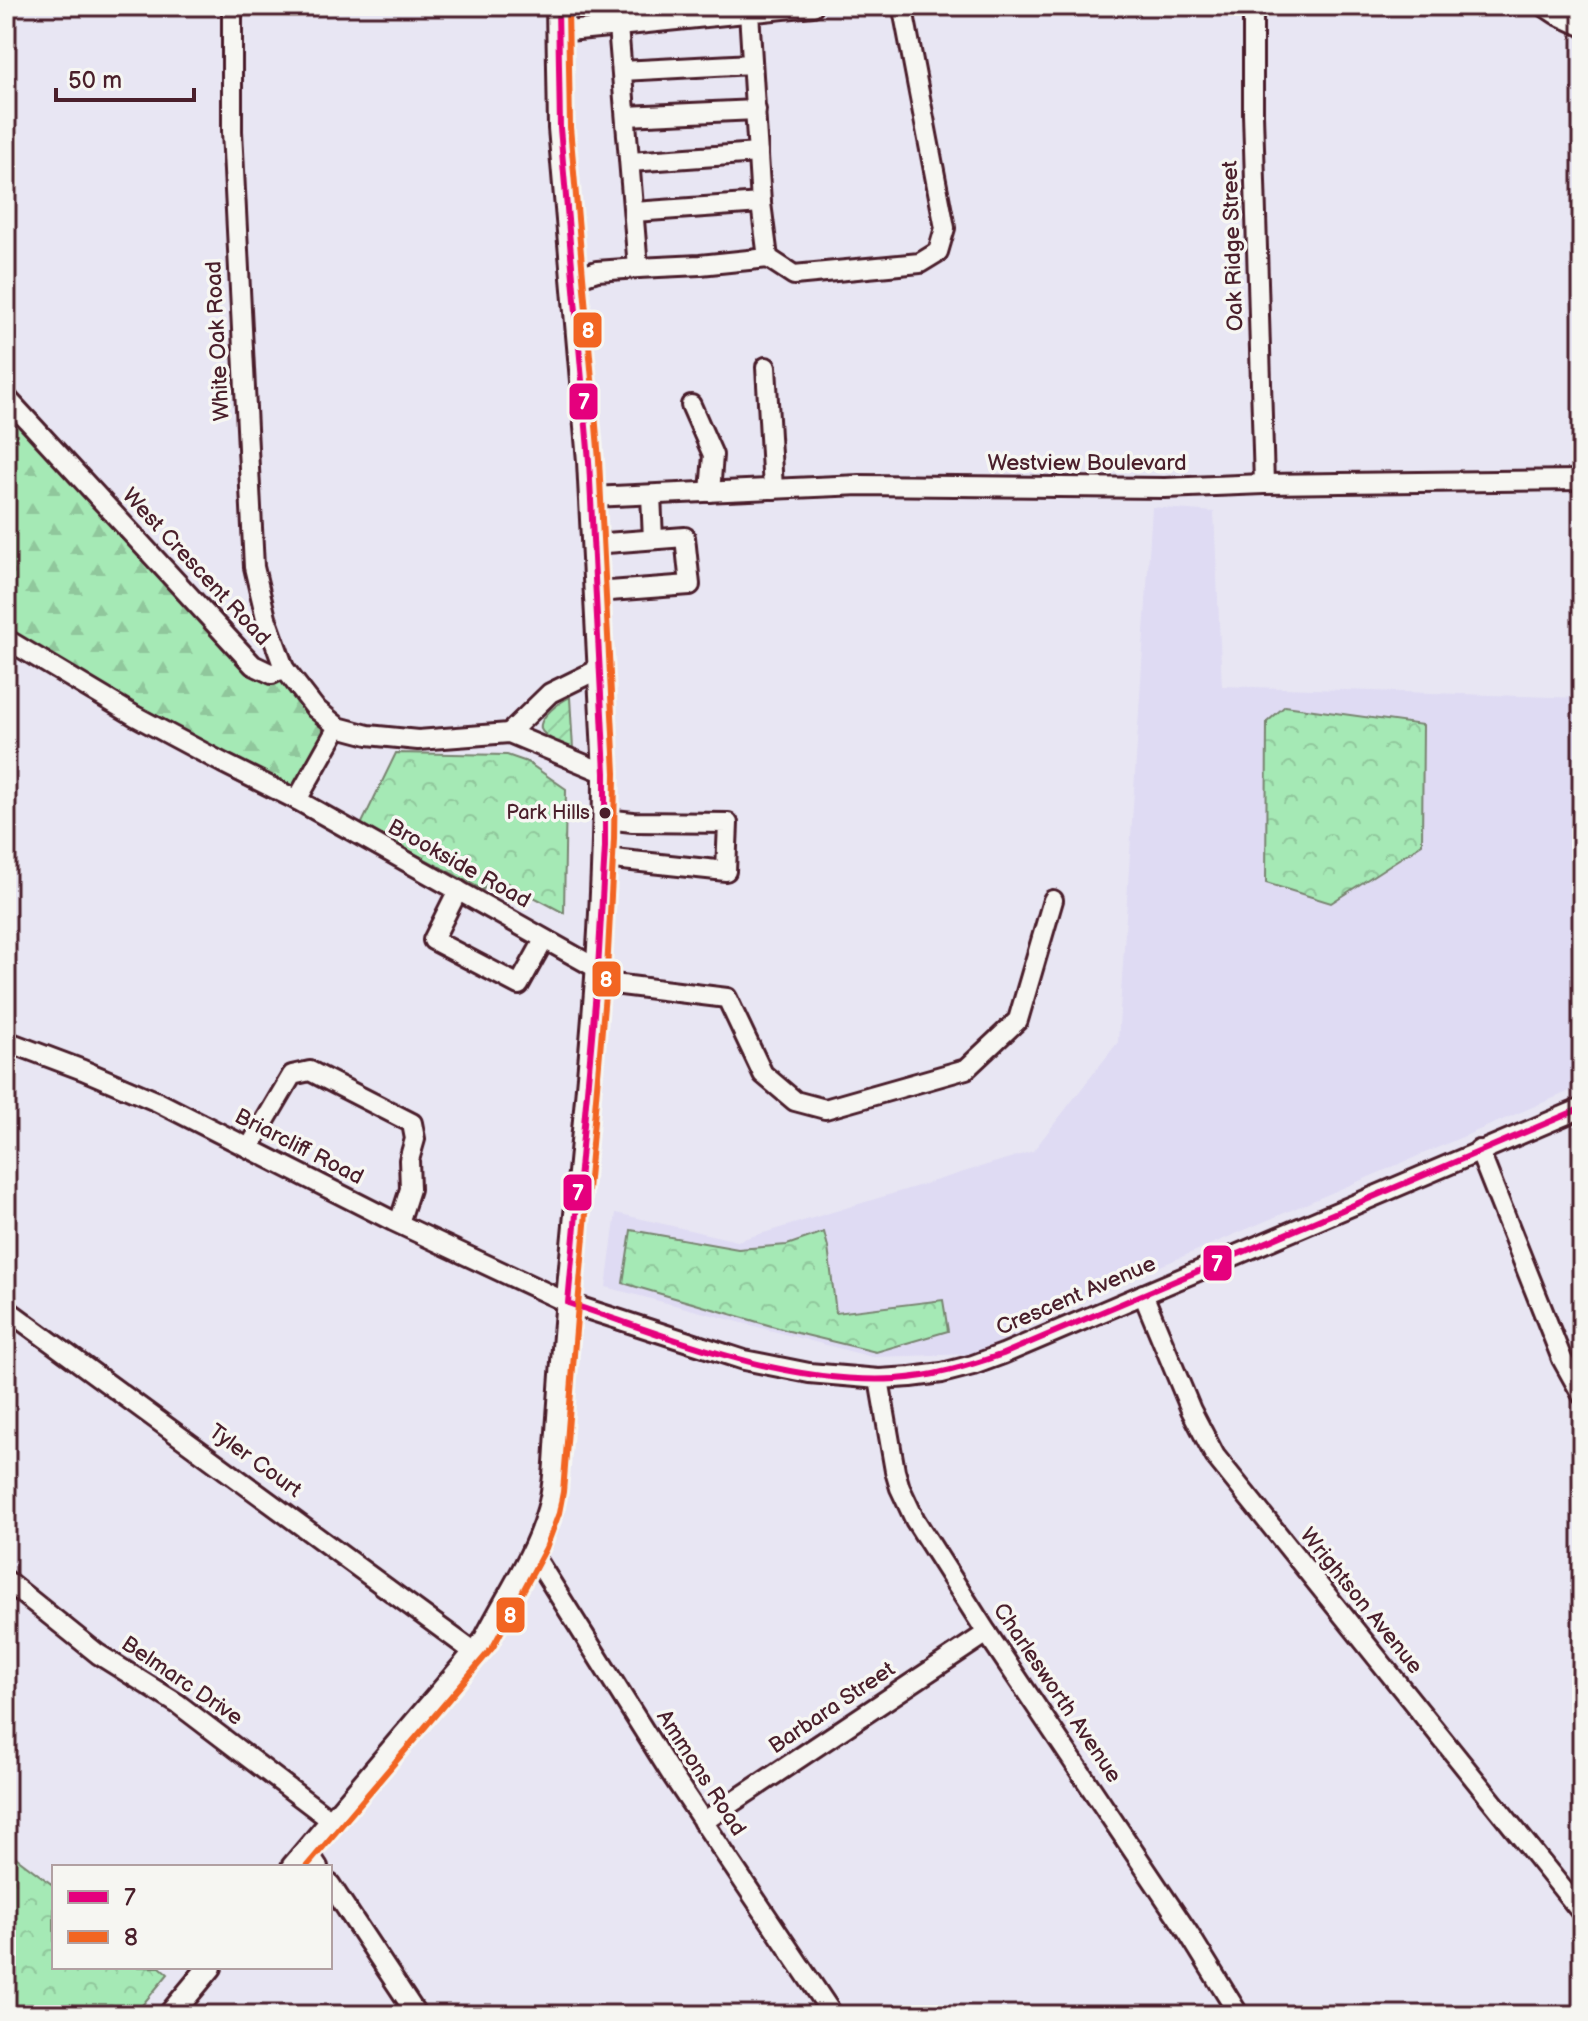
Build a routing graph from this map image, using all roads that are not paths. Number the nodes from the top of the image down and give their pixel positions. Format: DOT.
graph roads {
  1 [pos="232,6"];
  2 [pos="558,6"];
  3 [pos="813,6"];
  4 [pos="899,6"];
  5 [pos="1253,6"];
  6 [pos="1544,6"];
  7 [pos="749,12"];
  8 [pos="618,26"];
  9 [pos="1582,26"];
  10 [pos="558,32"];
  11 [pos="752,64"];
  12 [pos="622,71"];
  13 [pos="756,110"];
  14 [pos="626,116"];
  15 [pos="758,153"];
  16 [pos="630,162"];
  17 [pos="761,203"];
  18 [pos="634,212"];
  19 [pos="768,258"];
  20 [pos="638,268"];
  21 [pos="573,279"];
  22 [pos="766,367"];
  23 [pos="6,397"];
  24 [pos="691,405"];
  25 [pos="1582,480"];
  26 [pos="1264,484"];
  27 [pos="773,489"];
  28 [pos="710,492"];
  29 [pos="651,495"];
  30 [pos="591,497"];
  31 [pos="653,539"];
  32 [pos="593,544"];
  33 [pos="596,592"];
  34 [pos="6,639"];
  35 [pos="284,668"];
  36 [pos="599,669"];
  37 [pos="338,727"];
  38 [pos="509,733"];
  39 [pos="605,773"];
  40 [pos="297,800"];
  41 [pos="605,819"];
  42 [pos="604,858"];
  43 [pos="458,890"];
  44 [pos="1053,900"];
  45 [pos="544,940"];
  46 [pos="597,976"];
  47 [pos="6,1041"];
  48 [pos="1582,1108"];
  49 [pos="249,1148"];
  50 [pos="1479,1150"];
  51 [pos="399,1223"];
  52 [pos="1143,1294"];
  53 [pos="568,1303"];
  54 [pos="6,1309"];
  55 [pos="879,1379"];
  56 [pos="1582,1395"];
  57 [pos="533,1554"];
  58 [pos="6,1580"];
  59 [pos="987,1633"];
  60 [pos="475,1653"];
  61 [pos="332,1821"];
  62 [pos="703,1822"];
  63 [pos="306,1861"];
  64 [pos="332,1887"];
  65 [pos="1582,1913"];
  66 [pos="208,1969"];
  67 [pos="170,2015"];
  68 [pos="417,2015"];
  69 [pos="833,2015"];
  70 [pos="1239,2015"];
  1 -- 35 [label="street, White Oak Road"];
  2 -- 10 [label="main road"];
  3 -- 7 [label="street"];
  4 -- 19 [label="street"];
  5 -- 26 [label="street, Oak Ridge Street"];
  6 -- 9 [label="street"];
  7 -- 8 [label="street"];
  7 -- 11 [label="street"];
  8 -- 10 [label="street"];
  8 -- 12 [label="street"];
  10 -- 21 [label="main road"];
  11 -- 12 [label="street"];
  11 -- 13 [label="street"];
  12 -- 14 [label="street"];
  13 -- 14 [label="street"];
  13 -- 15 [label="street"];
  14 -- 16 [label="street"];
  15 -- 16 [label="street"];
  15 -- 17 [label="street"];
  16 -- 18 [label="street"];
  17 -- 18 [label="street"];
  17 -- 19 [label="street"];
  18 -- 20 [label="street"];
  19 -- 20 [label="street"];
  20 -- 21 [label="street"];
  21 -- 30 [label="main road"];
  22 -- 27 [label="street"];
  23 -- 35 [label="street, West Crescent Road"];
  24 -- 28 [label="street"];
  25 -- 26 [label="street, Westview Boulevard"];
  26 -- 27 [label="street, Westview Boulevard"];
  27 -- 28 [label="street, Westview Boulevard"];
  28 -- 29 [label="street, Westview Boulevard"];
  29 -- 30 [label="street, Westview Boulevard"];
  29 -- 31 [label="street"];
  30 -- 32 [label="main road"];
  31 -- 32 [label="street"];
  31 -- 33 [label="street"];
  32 -- 33 [label="main road"];
  33 -- 36 [label="main road"];
  34 -- 40 [label="street, Brookside Road"];
  35 -- 37 [label="street, West Crescent Road"];
  36 -- 38 [label="street"];
  36 -- 39 [label="main road"];
  37 -- 38 [label="street, West Crescent Road"];
  37 -- 40 [label="street"];
  38 -- 39 [label="street, West Crescent Road"];
  39 -- 41 [label="main road"];
  40 -- 43 [label="street, Brookside Road"];
  41 -- 42 [label="main road"];
  41 -- 42 [label="street"];
  42 -- 46 [label="main road"];
  43 -- 45 [label="street, Brookside Road"];
  43 -- 45 [label="street"];
  44 -- 46 [label="street"];
  45 -- 46 [label="street, Brookside Road"];
  46 -- 53 [label="main road"];
  47 -- 49 [label="street, Briarcliff Road"];
  48 -- 50 [label="street, Crescent Avenue"];
  49 -- 51 [label="street, Briarcliff Road"];
  49 -- 51 [label="street"];
  50 -- 52 [label="street, Crescent Avenue"];
  50 -- 56 [label="street"];
  51 -- 53 [label="street, Briarcliff Road"];
  52 -- 55 [label="street, Crescent Avenue"];
  52 -- 65 [label="street, Wrightson Avenue"];
  53 -- 55 [label="street, Crescent Avenue"];
  53 -- 57 [label="main road"];
  54 -- 60 [label="street, Tyler Court"];
  55 -- 59 [label="street, Charlesworth Avenue"];
  57 -- 60 [label="main road"];
  57 -- 62 [label="street, Ammons Road"];
  58 -- 61 [label="street, Belmarc Drive"];
  59 -- 62 [label="street, Barbara Street"];
  59 -- 70 [label="street, Charlesworth Avenue"];
  60 -- 61 [label="main road"];
  61 -- 63 [label="main road"];
  62 -- 69 [label="street, Ammons Road"];
  64 -- 68 [label="street"];
  66 -- 67 [label="main road"];
}
